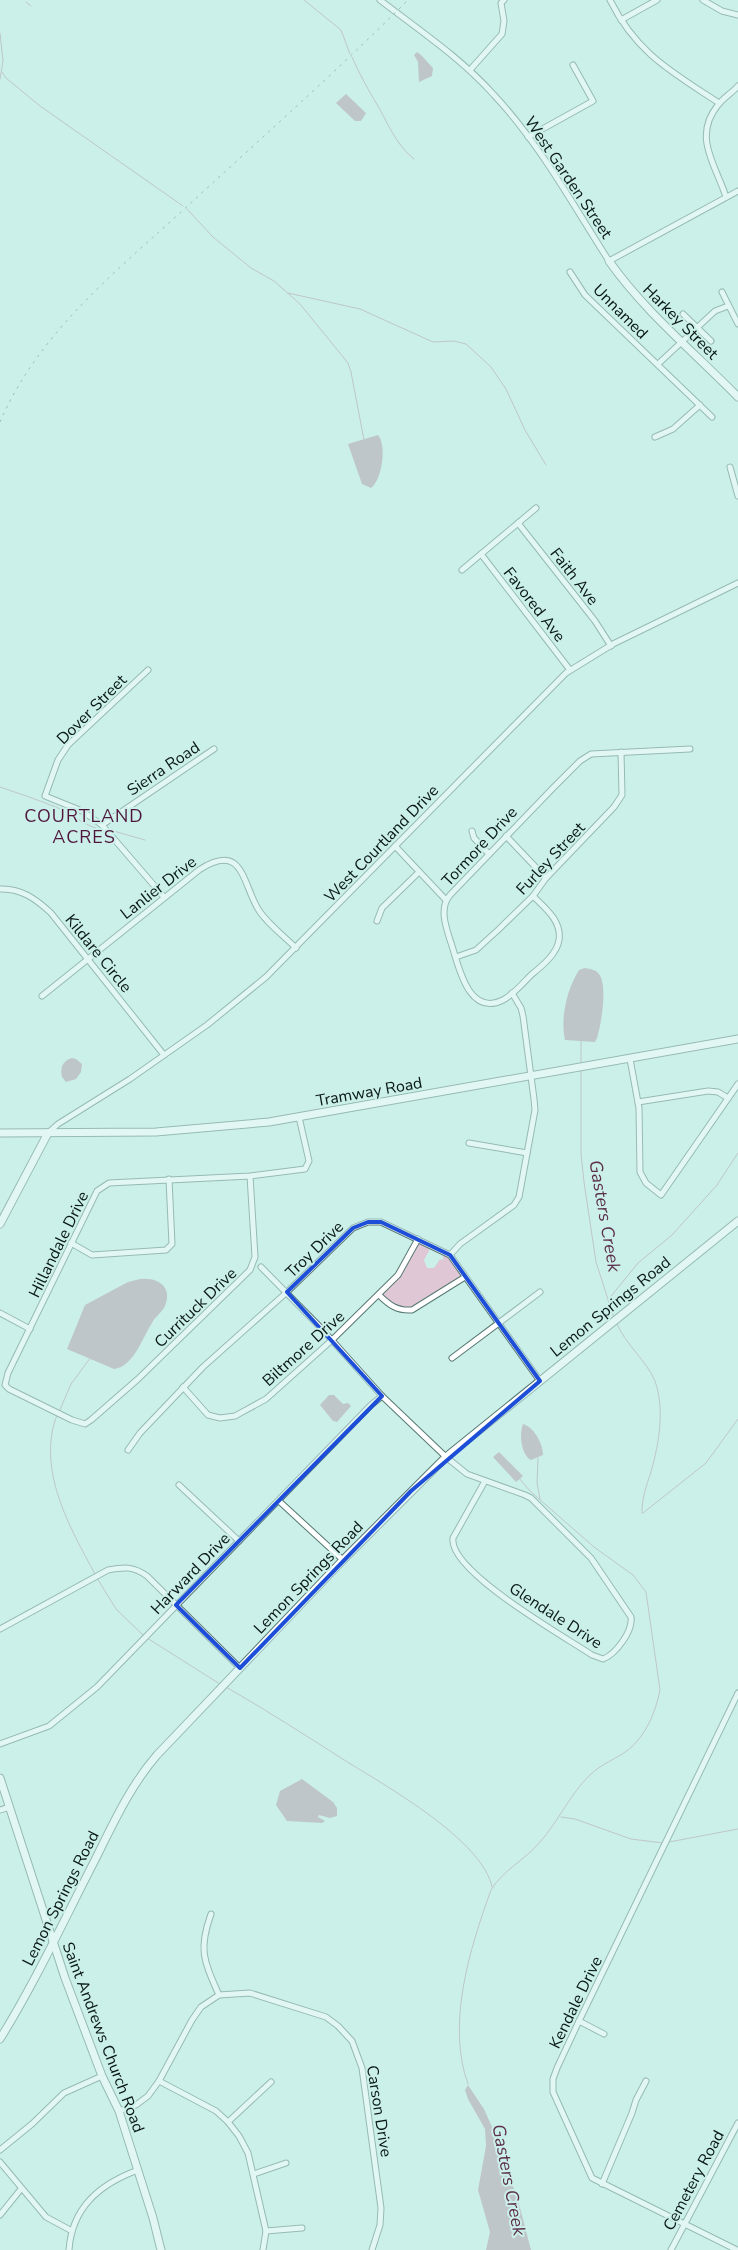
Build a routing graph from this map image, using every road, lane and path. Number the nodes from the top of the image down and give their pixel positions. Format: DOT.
graph roads {
  1 [pos="380,0"];
  2 [pos="504,0"];
  3 [pos="610,0"];
  4 [pos="657,0"];
  5 [pos="703,0"];
  6 [pos="738,15"];
  7 [pos="621,20"];
  8 [pos="573,65"];
  9 [pos="470,70"];
  10 [pos="738,86"];
  11 [pos="719,103"];
  12 [pos="528,137"];
  13 [pos="738,191"];
  14 [pos="726,197"];
  15 [pos="609,261"];
  16 [pos="570,272"];
  17 [pos="722,292"];
  18 [pos="728,306"];
  19 [pos="683,314"];
  20 [pos="738,324"];
  21 [pos="697,327"];
  22 [pos="682,340"];
  23 [pos="711,340"];
  24 [pos="658,364"];
  25 [pos="738,396"];
  26 [pos="700,405"];
  27 [pos="712,417"];
  28 [pos="655,437"];
  29 [pos="730,466"];
  30 [pos="738,496"];
  31 [pos="536,508"];
  32 [pos="518,523"];
  33 [pos="481,554"];
  34 [pos="462,570"];
  35 [pos="738,583"];
  36 [pos="611,646"];
  37 [pos="148,670"];
  38 [pos="570,670"];
  39 [pos="214,749"];
  40 [pos="690,749"];
  41 [pos="621,752"];
  42 [pos="102,825"];
  43 [pos="472,831"];
  44 [pos="506,836"];
  45 [pos="395,846"];
  46 [pos="489,854"];
  47 [pos="419,872"];
  48 [pos="546,878"];
  49 [pos="0,889"];
  50 [pos="533,896"];
  51 [pos="164,898"];
  52 [pos="446,900"];
  53 [pos="378,921"];
  54 [pos="296,948"];
  55 [pos="456,957"];
  56 [pos="88,960"];
  57 [pos="512,993"];
  58 [pos="42,996"];
  59 [pos="738,1039"];
  60 [pos="164,1055"];
  61 [pos="630,1059"];
  62 [pos="531,1076"];
  63 [pos="738,1084"];
  64 [pos="728,1098"];
  65 [pos="638,1102"];
  66 [pos="299,1117"];
  67 [pos="0,1133"];
  68 [pos="48,1133"];
  69 [pos="469,1143"];
  70 [pos="527,1153"];
  71 [pos="250,1176"];
  72 [pos="169,1179"];
  73 [pos="738,1221"];
  74 [pos="0,1224"];
  75 [pos="418,1239"];
  76 [pos="71,1243"];
  77 [pos="450,1255"];
  78 [pos="261,1267"];
  79 [pos="465,1277"];
  80 [pos="287,1292"];
  81 [pos="540,1292"];
  82 [pos="379,1295"];
  83 [pos="0,1314"];
  84 [pos="498,1324"];
  85 [pos="30,1329"];
  86 [pos="332,1340"];
  87 [pos="452,1358"];
  88 [pos="540,1381"];
  89 [pos="183,1388"];
  90 [pos="382,1396"];
  91 [pos="85,1424"];
  92 [pos="128,1450"];
  93 [pos="446,1457"];
  94 [pos="485,1481"];
  95 [pos="179,1485"];
  96 [pos="279,1501"];
  97 [pos="239,1541"];
  98 [pos="343,1560"];
  99 [pos="176,1605"];
  100 [pos="0,1629"];
  101 [pos="240,1668"];
  102 [pos="738,1693"];
  103 [pos="0,1744"];
  104 [pos="0,1778"];
  105 [pos="10,1807"];
  106 [pos="0,1810"];
  107 [pos="211,1914"];
  108 [pos="53,1942"];
  109 [pos="219,1995"];
  110 [pos="579,2021"];
  111 [pos="604,2034"];
  112 [pos="0,2038"];
  113 [pos="102,2076"];
  114 [pos="159,2081"];
  115 [pos="646,2081"];
  116 [pos="270,2082"];
  117 [pos="119,2111"];
  118 [pos="228,2122"];
  119 [pos="738,2123"];
  120 [pos="0,2150"];
  121 [pos="0,2162"];
  122 [pos="286,2163"];
  123 [pos="138,2170"];
  124 [pos="254,2174"];
  125 [pos="602,2184"];
  126 [pos="21,2189"];
  127 [pos="0,2215"];
  128 [pos="684,2224"];
  129 [pos="302,2228"];
  130 [pos="72,2231"];
  131 [pos="266,2231"];
  132 [pos="69,2250"];
  133 [pos="161,2250"];
  134 [pos="263,2250"];
  135 [pos="372,2250"];
  136 [pos="671,2250"];
  137 [pos="737,2250"];
  1 -- 9 [label="street, West Garden Street"];
  2 -- 9 [label="street"];
  3 -- 7 [label="street"];
  4 -- 7 [label="street"];
  5 -- 6 [label="street"];
  7 -- 11 [label="street"];
  8 -- 12 [label="street"];
  9 -- 12 [label="street, West Garden Street"];
  10 -- 11 [label="street"];
  11 -- 14 [label="street"];
  12 -- 15 [label="street, West Garden Street"];
  13 -- 14 [label="street, West Garden Street"];
  14 -- 15 [label="street, West Garden Street"];
  15 -- 22 [label="street, Harkey Street"];
  16 -- 24 [label="street, Unnamed"];
  17 -- 18 [label="street"];
  18 -- 20 [label="street"];
  18 -- 21 [label="street"];
  19 -- 21 [label="street"];
  21 -- 22 [label="street"];
  21 -- 23 [label="street"];
  22 -- 24 [label="street"];
  22 -- 25 [label="street, Harkey Street"];
  24 -- 26 [label="street, Unnamed"];
  26 -- 27 [label="street, Unnamed"];
  26 -- 28 [label="street"];
  29 -- 30 [label="street"];
  31 -- 32 [label="street"];
  32 -- 33 [label="street"];
  32 -- 36 [label="street, Faith Ave"];
  33 -- 34 [label="street"];
  33 -- 38 [label="street, Favored Ave"];
  35 -- 36 [label="street, West Courtland Drive"];
  36 -- 38 [label="street, West Courtland Drive"];
  37 -- 42 [label="street, Dover Street"];
  38 -- 45 [label="street, West Courtland Drive"];
  39 -- 42 [label="street, Sierra Road"];
  40 -- 41 [label="street, Tormore Drive"];
  41 -- 44 [label="street, Tormore Drive"];
  41 -- 48 [label="street, Furley Street"];
  42 -- 51 [label="street"];
  43 -- 46 [label="street"];
  44 -- 46 [label="street, Tormore Drive"];
  44 -- 48 [label="street"];
  45 -- 47 [label="street"];
  45 -- 54 [label="street, West Courtland Drive"];
  46 -- 52 [label="street, Tormore Drive"];
  47 -- 52 [label="street"];
  47 -- 53 [label="street"];
  48 -- 50 [label="street, Furley Street"];
  49 -- 56 [label="street, Kildare Circle"];
  50 -- 55 [label="street, Furley Street"];
  50 -- 57 [label="street, Tormore Drive"];
  51 -- 54 [label="street, Lanlier Drive"];
  51 -- 56 [label="street, Lanlier Drive"];
  52 -- 55 [label="street, Tormore Drive"];
  54 -- 60 [label="street, West Courtland Drive"];
  55 -- 57 [label="street, Tormore Drive"];
  56 -- 58 [label="street, Lanlier Drive"];
  56 -- 60 [label="street, Kildare Circle"];
  57 -- 62 [label="street"];
  59 -- 61 [label="street, Tramway Road"];
  60 -- 68 [label="street, West Courtland Drive"];
  61 -- 62 [label="street, Tramway Road"];
  61 -- 65 [label="street"];
  62 -- 66 [label="street, Tramway Road"];
  62 -- 70 [label="street"];
  63 -- 64 [label="street"];
  64 -- 65 [label="street"];
  64 -- 65 [label="street"];
  66 -- 68 [label="street, Tramway Road"];
  66 -- 71 [label="street, Hillandale Drive"];
  67 -- 68 [label="street, Tramway Road"];
  68 -- 74 [label="street"];
  69 -- 70 [label="street"];
  70 -- 77 [label="street"];
  71 -- 72 [label="street, Hillandale Drive"];
  71 -- 91 [label="street, Currituck Drive"];
  72 -- 76 [label="street, Hillandale Drive"];
  72 -- 76 [label="street"];
  73 -- 88 [label="street, Lemon Springs Road"];
  75 -- 77 [label="street, Troy Drive"];
  75 -- 80 [label="street, Troy Drive"];
  75 -- 82 [label="street, Biltmore Drive"];
  76 -- 85 [label="street, Hillandale Drive"];
  77 -- 79 [label="street, Troy Drive"];
  78 -- 80 [label="street, Glendale Drive"];
  79 -- 82 [label="street"];
  79 -- 84 [label="street, Troy Drive"];
  80 -- 86 [label="street, Glendale Drive"];
  80 -- 89 [label="street, Troy Drive"];
  81 -- 84 [label="street"];
  82 -- 86 [label="street, Biltmore Drive"];
  83 -- 85 [label="street"];
  84 -- 87 [label="street"];
  84 -- 88 [label="street, Troy Drive"];
  85 -- 91 [label="street, Hillandale Drive"];
  86 -- 89 [label="street, Biltmore Drive"];
  86 -- 90 [label="street, Glendale Drive"];
  88 -- 93 [label="street, Lemon Springs Road"];
  89 -- 92 [label="street, Troy Drive"];
  90 -- 93 [label="street, Glendale Drive"];
  90 -- 96 [label="street, Harward Drive"];
  93 -- 94 [label="street, Glendale Drive"];
  93 -- 98 [label="street, Lemon Springs Road"];
  94 -- 94 [label="street, Glendale Drive"];
  95 -- 97 [label="street"];
  96 -- 97 [label="street, Harward Drive"];
  96 -- 98 [label="street"];
  97 -- 99 [label="street, Harward Drive"];
  98 -- 101 [label="street, Lemon Springs Road"];
  99 -- 100 [label="street"];
  99 -- 101 [label="street"];
  99 -- 103 [label="street, Harward Drive"];
  101 -- 108 [label="street, Lemon Springs Road"];
  102 -- 110 [label="street, Kendale Drive"];
  104 -- 105 [label="street, Saint Andrews Church Road"];
  105 -- 106 [label="street"];
  105 -- 108 [label="street, Saint Andrews Church Road"];
  107 -- 109 [label="street"];
  108 -- 112 [label="street, Lemon Springs Road"];
  108 -- 113 [label="street, Saint Andrews Church Road"];
  109 -- 114 [label="street"];
  109 -- 135 [label="street, Carson Drive"];
  110 -- 111 [label="street"];
  110 -- 125 [label="street, Kendale Drive"];
  113 -- 117 [label="street, Saint Andrews Church Road"];
  113 -- 120 [label="street"];
  114 -- 117 [label="street"];
  114 -- 118 [label="street"];
  115 -- 125 [label="street"];
  116 -- 118 [label="street"];
  117 -- 123 [label="street, Saint Andrews Church Road"];
  118 -- 124 [label="street"];
  119 -- 128 [label="street, Cemetery Road"];
  121 -- 126 [label="street"];
  122 -- 124 [label="street"];
  123 -- 130 [label="street"];
  123 -- 133 [label="street, Saint Andrews Church Road"];
  124 -- 131 [label="street"];
  125 -- 128 [label="street, Kendale Drive"];
  126 -- 127 [label="street"];
  126 -- 130 [label="street"];
  128 -- 136 [label="street, Cemetery Road"];
  128 -- 137 [label="street, Kendale Drive"];
  129 -- 131 [label="street"];
  130 -- 132 [label="street"];
  131 -- 134 [label="street"];
}
